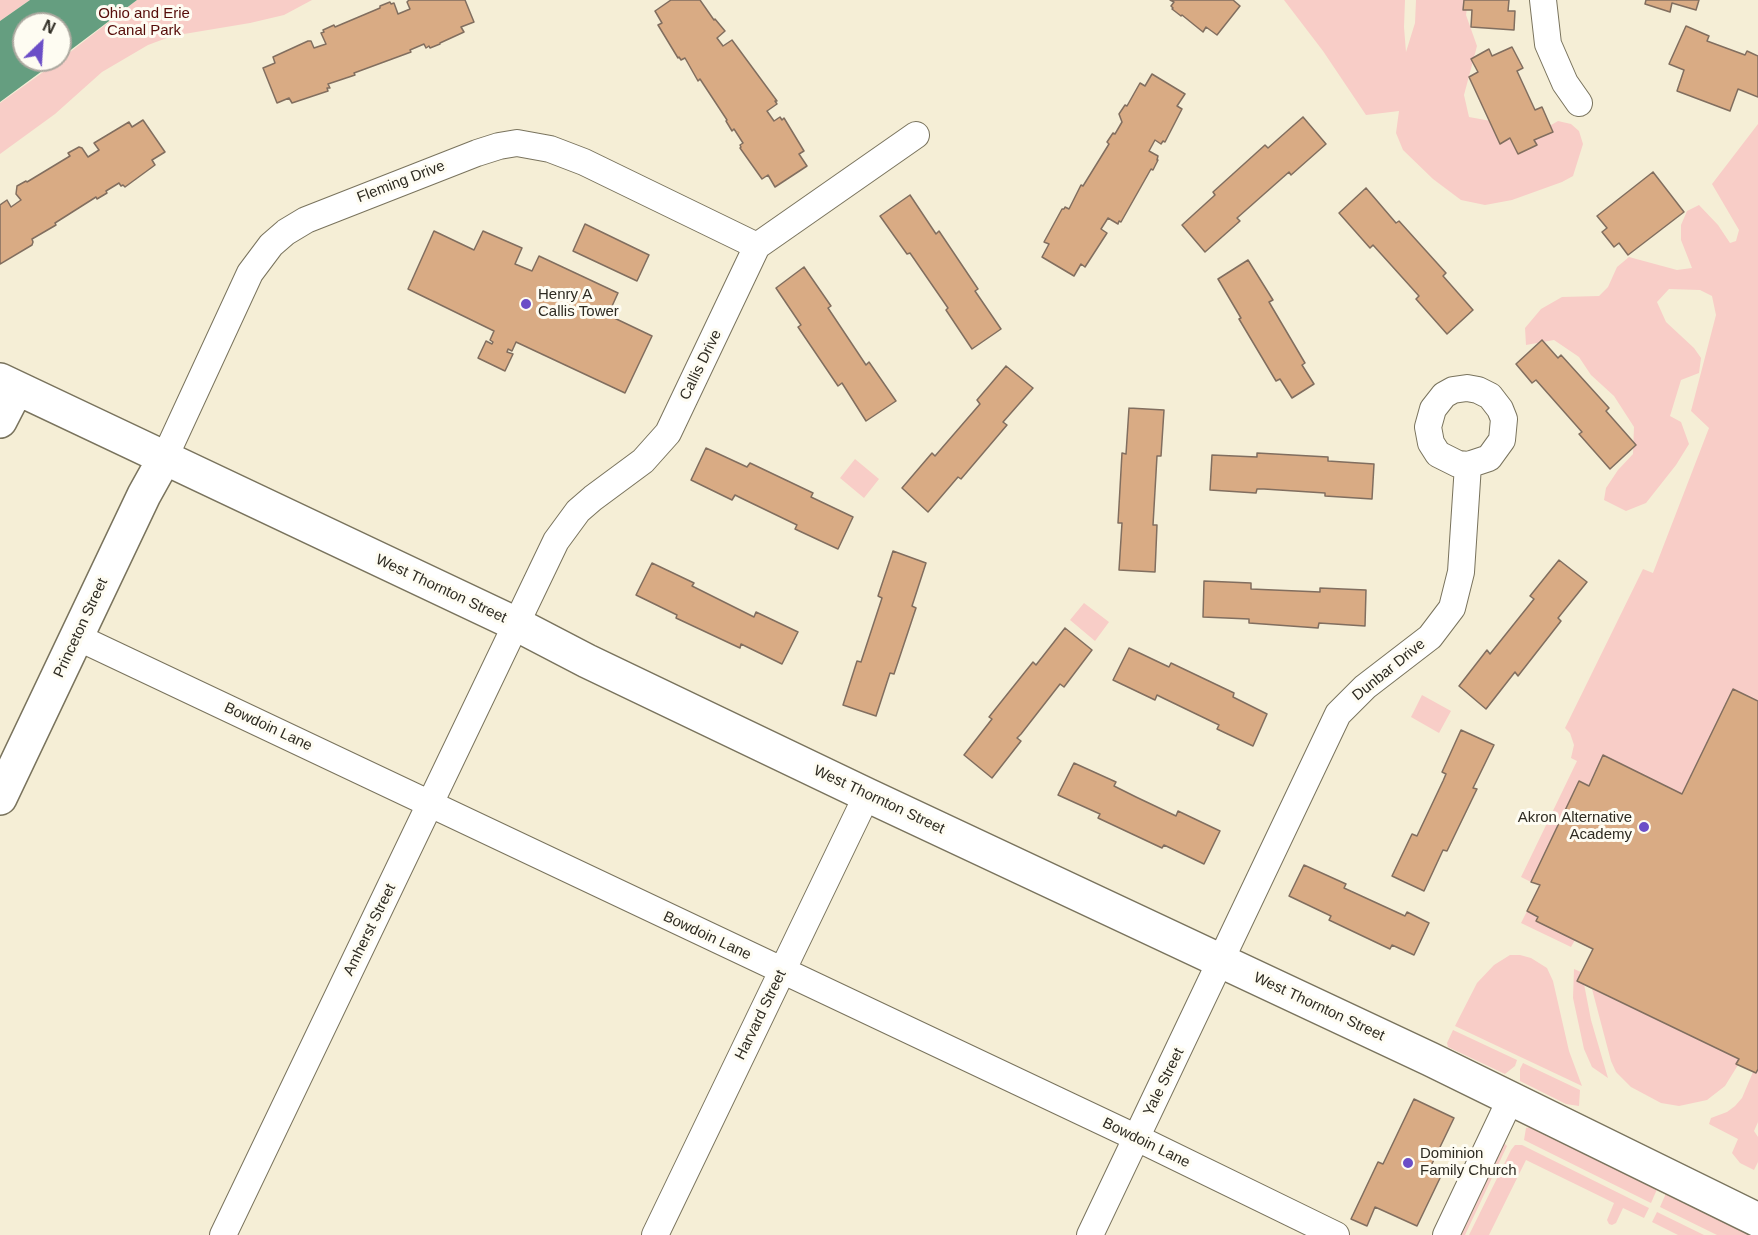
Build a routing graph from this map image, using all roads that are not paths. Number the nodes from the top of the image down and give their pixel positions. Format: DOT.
graph roads {
  1 [pos="1543,0"];
  2 [pos="1579,103"];
  3 [pos="916,135"];
  4 [pos="757,246"];
  5 [pos="8,384"];
  6 [pos="0,421"];
  7 [pos="164,459"];
  8 [pos="1468,465"];
  9 [pos="516,624"];
  10 [pos="77,637"];
  11 [pos="867,795"];
  12 [pos="0,798"];
  13 [pos="430,804"];
  14 [pos="1221,962"];
  15 [pos="782,971"];
  16 [pos="1511,1098"];
  17 [pos="1137,1138"];
  18 [pos="1758,1220"];
  19 [pos="223,1235"];
  20 [pos="656,1235"];
  21 [pos="1090,1235"];
  22 [pos="1336,1235"];
  23 [pos="1446,1235"];
  1 -- 2 [label="street"];
  3 -- 4 [label="street, Callis Drive"];
  4 -- 7 [label="street, Fleming Drive"];
  4 -- 9 [label="street, Callis Drive"];
  5 -- 6 [label="main road"];
  5 -- 7 [label="main road, West Thornton Street"];
  7 -- 9 [label="main road, West Thornton Street"];
  7 -- 10 [label="main road, Princeton Street"];
  8 -- 14 [label="street, Dunbar Drive"];
  9 -- 11 [label="main road, West Thornton Street"];
  9 -- 13 [label="street, Amherst Street"];
  10 -- 12 [label="main road, Princeton Street"];
  10 -- 13 [label="street, Bowdoin Lane"];
  11 -- 14 [label="main road, West Thornton Street"];
  11 -- 15 [label="street, Harvard Street"];
  13 -- 15 [label="street, Bowdoin Lane"];
  13 -- 19 [label="street, Amherst Street"];
  14 -- 16 [label="main road, West Thornton Street"];
  14 -- 17 [label="street, Yale Street"];
  15 -- 17 [label="street, Bowdoin Lane"];
  15 -- 20 [label="street, Harvard Street"];
  16 -- 18 [label="main road, West Thornton Street"];
  16 -- 23 [label="street"];
  17 -- 21 [label="street, Yale Street"];
  17 -- 22 [label="street, Bowdoin Lane"];
}
